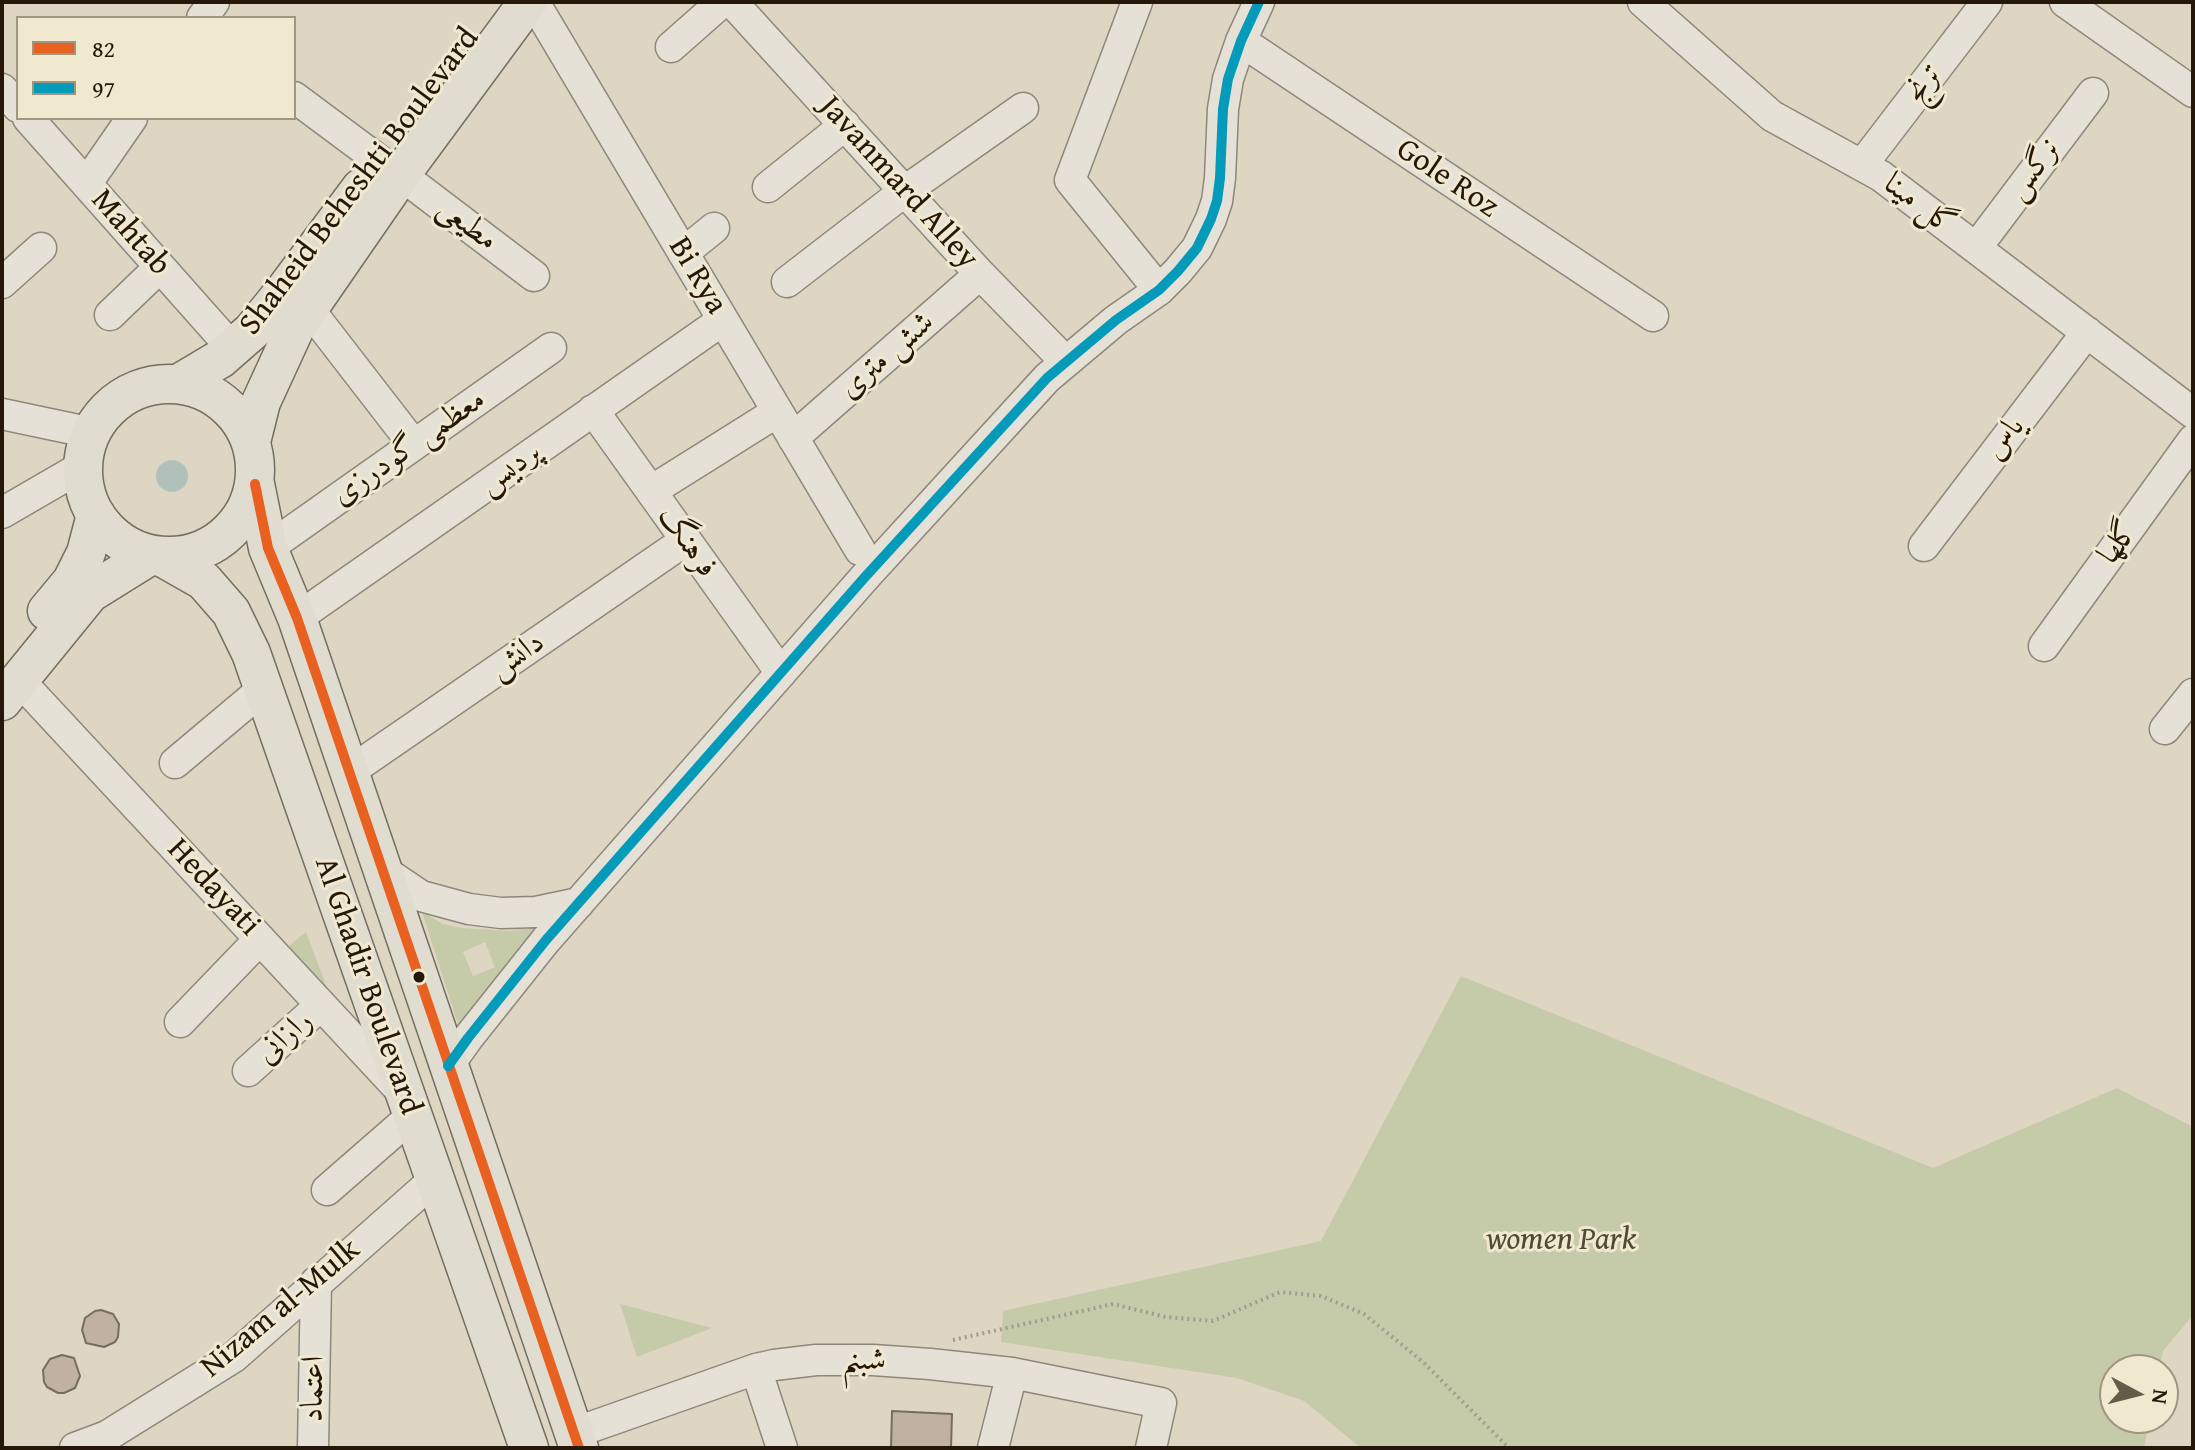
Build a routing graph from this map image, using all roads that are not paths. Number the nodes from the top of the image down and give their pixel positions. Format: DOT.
graph roads {
  1 [pos="498,2"];
  2 [pos="528,2"];
  3 [pos="534,2"];
  4 [pos="722,2"];
  5 [pos="732,2"];
  6 [pos="1137,2"];
  7 [pos="1259,2"];
  8 [pos="1987,2"];
  9 [pos="2065,2"];
  10 [pos="1645,3"];
  11 [pos="1241,41"];
  12 [pos="671,47"];
  13 [pos="2,89"];
  14 [pos="2193,92"];
  15 [pos="2093,93"];
  16 [pos="296,98"];
  17 [pos="16,105"];
  18 [pos="1023,108"];
  19 [pos="30,120"];
  20 [pos="131,120"];
  21 [pos="845,125"];
  22 [pos="1862,165"];
  23 [pos="390,168"];
  24 [pos="87,183"];
  25 [pos="768,187"];
  26 [pos="905,191"];
  27 [pos="714,228"];
  28 [pos="41,248"];
  29 [pos="1976,248"];
  30 [pos="683,253"];
  31 [pos="160,267"];
  32 [pos="980,274"];
  33 [pos="534,276"];
  34 [pos="787,282"];
  35 [pos="2,283"];
  36 [pos="1159,290"];
  37 [pos="308,308"];
  38 [pos="110,315"];
  39 [pos="1653,316"];
  40 [pos="723,320"];
  41 [pos="2087,332"];
  42 [pos="232,348"];
  43 [pos="551,348"];
  44 [pos="1066,362"];
  45 [pos="178,384"];
  46 [pos="2,392"];
  47 [pos="593,410"];
  48 [pos="777,412"];
  49 [pos="2193,413"];
  50 [pos="12,416"];
  51 [pos="409,438"];
  52 [pos="793,438"];
  53 [pos="2193,440"];
  54 [pos="251,442"];
  55 [pos="88,449"];
  56 [pos="255,484"];
  57 [pos="651,491"];
  58 [pos="2,513"];
  59 [pos="96,515"];
  60 [pos="686,540"];
  61 [pos="1924,546"];
  62 [pos="268,548"];
  63 [pos="860,550"];
  64 [pos="155,556"];
  65 [pos="294,610"];
  66 [pos="242,634"];
  67 [pos="2044,646"];
  68 [pos="781,673"];
  69 [pos="8,682"];
  70 [pos="263,689"];
  71 [pos="2193,694"];
  72 [pos="2165,729"];
  73 [pos="175,763"];
  74 [pos="349,772"];
  75 [pos="381,869"];
  76 [pos="579,903"];
  77 [pos="260,939"];
  78 [pos="321,1005"];
  79 [pos="180,1022"];
  80 [pos="448,1066"];
  81 [pos="248,1071"];
  82 [pos="409,1106"];
  83 [pos="435,1179"];
  84 [pos="327,1190"];
  85 [pos="316,1282"];
  86 [pos="756,1369"];
  87 [pos="1012,1373"];
  88 [pos="576,1440"];
  89 [pos="114,1442"];
  90 [pos="75,1448"];
  91 [pos="313,1448"];
  92 [pos="529,1448"];
  93 [pos="782,1448"];
  94 [pos="993,1448"];
  95 [pos="1151,1448"];
  1 -- 23 [label="main road, Shaheid Beheshti Boulevard"];
  2 -- 23 [label="main road, Shaheid Beheshti Boulevard"];
  3 -- 30 [label="street, Bi Rya"];
  4 -- 12 [label="street"];
  5 -- 21 [label="street, Javanmard Alley"];
  6 -- 36 [label="street"];
  7 -- 11 [label="street"];
  8 -- 22 [label="street, ترنج"];
  9 -- 14 [label="street"];
  10 -- 22 [label="street, گل مینا"];
  11 -- 36 [label="street"];
  11 -- 39 [label="street, Gole Roz"];
  13 -- 17 [label="street"];
  15 -- 29 [label="street, نرگس"];
  16 -- 23 [label="street, مطیعی"];
  18 -- 26 [label="street"];
  19 -- 24 [label="street, Mahtab"];
  20 -- 24 [label="street"];
  21 -- 25 [label="street"];
  21 -- 26 [label="street, Javanmard Alley"];
  22 -- 29 [label="street, گل مینا"];
  23 -- 33 [label="street, مطیعی"];
  23 -- 37 [label="main road, Shaheid Beheshti Boulevard"];
  23 -- 42 [label="main road, Shaheid Beheshti Boulevard"];
  24 -- 31 [label="street, Mahtab"];
  26 -- 32 [label="street, Javanmard Alley"];
  26 -- 34 [label="street"];
  27 -- 30 [label="street"];
  28 -- 35 [label="street"];
  29 -- 41 [label="street, گل مینا"];
  30 -- 40 [label="street, Bi Rya"];
  31 -- 38 [label="street"];
  31 -- 42 [label="street, Mahtab"];
  32 -- 44 [label="street, Javanmard Alley"];
  32 -- 52 [label="street, شش متری"];
  36 -- 44 [label="street"];
  37 -- 51 [label="street"];
  37 -- 54 [label="main road, Shaheid Beheshti Boulevard"];
  40 -- 47 [label="street, پردیس"];
  40 -- 48 [label="street, Bi Rya"];
  41 -- 49 [label="street, گل مینا"];
  41 -- 61 [label="street, یاس"];
  42 -- 45 [label="main road, Shaheid Beheshti Boulevard"];
  43 -- 51 [label="street, معظمی گودرزی"];
  44 -- 68 [label="street"];
  45 -- 54 [label="main road"];
  45 -- 55 [label="main road"];
  46 -- 50 [label="street"];
  47 -- 57 [label="street, فرهنگ"];
  47 -- 65 [label="street, پردیس"];
  48 -- 52 [label="street, Bi Rya"];
  48 -- 57 [label="street"];
  50 -- 55 [label="street"];
  51 -- 62 [label="street, معظمی گودرزی"];
  52 -- 63 [label="street, Bi Rya"];
  53 -- 67 [label="street, گلها"];
  54 -- 56 [label="main road"];
  55 -- 58 [label="street"];
  55 -- 59 [label="main road"];
  56 -- 62 [label="main road, Al Ghadir Boulevard"];
  56 -- 64 [label="main road"];
  57 -- 60 [label="street, فرهنگ"];
  59 -- 64 [label="main road"];
  59 -- 69 [label="main road"];
  60 -- 68 [label="street, فرهنگ"];
  60 -- 74 [label="street, دانش"];
  62 -- 65 [label="main road, Al Ghadir Boulevard"];
  64 -- 66 [label="main road, Al Ghadir Boulevard"];
  64 -- 69 [label="main road"];
  65 -- 66 [label="main road"];
  65 -- 74 [label="main road, Al Ghadir Boulevard"];
  66 -- 70 [label="main road, Al Ghadir Boulevard"];
  68 -- 76 [label="street"];
  69 -- 77 [label="street, Hedayati"];
  70 -- 73 [label="street"];
  70 -- 82 [label="main road, Al Ghadir Boulevard"];
  71 -- 72 [label="street"];
  74 -- 75 [label="main road, Al Ghadir Boulevard"];
  75 -- 76 [label="street"];
  75 -- 80 [label="main road, Al Ghadir Boulevard"];
  76 -- 80 [label="street"];
  77 -- 78 [label="street, Hedayati"];
  77 -- 79 [label="street"];
  78 -- 81 [label="street, رازانی"];
  78 -- 82 [label="street, Hedayati"];
  80 -- 88 [label="main road, Al Ghadir Boulevard"];
  82 -- 83 [label="main road, Al Ghadir Boulevard"];
  82 -- 84 [label="street"];
  83 -- 85 [label="street, Nizam al-Mulk"];
  83 -- 92 [label="main road, Al Ghadir Boulevard"];
  85 -- 89 [label="street, Nizam al-Mulk"];
  85 -- 91 [label="street, اعتماد"];
  86 -- 87 [label="street, شبنم"];
  86 -- 88 [label="street, شبنم"];
  86 -- 93 [label="street"];
  87 -- 94 [label="street"];
  87 -- 95 [label="street, شبنم"];
  89 -- 90 [label="street, Nizam al-Mulk"];
}
